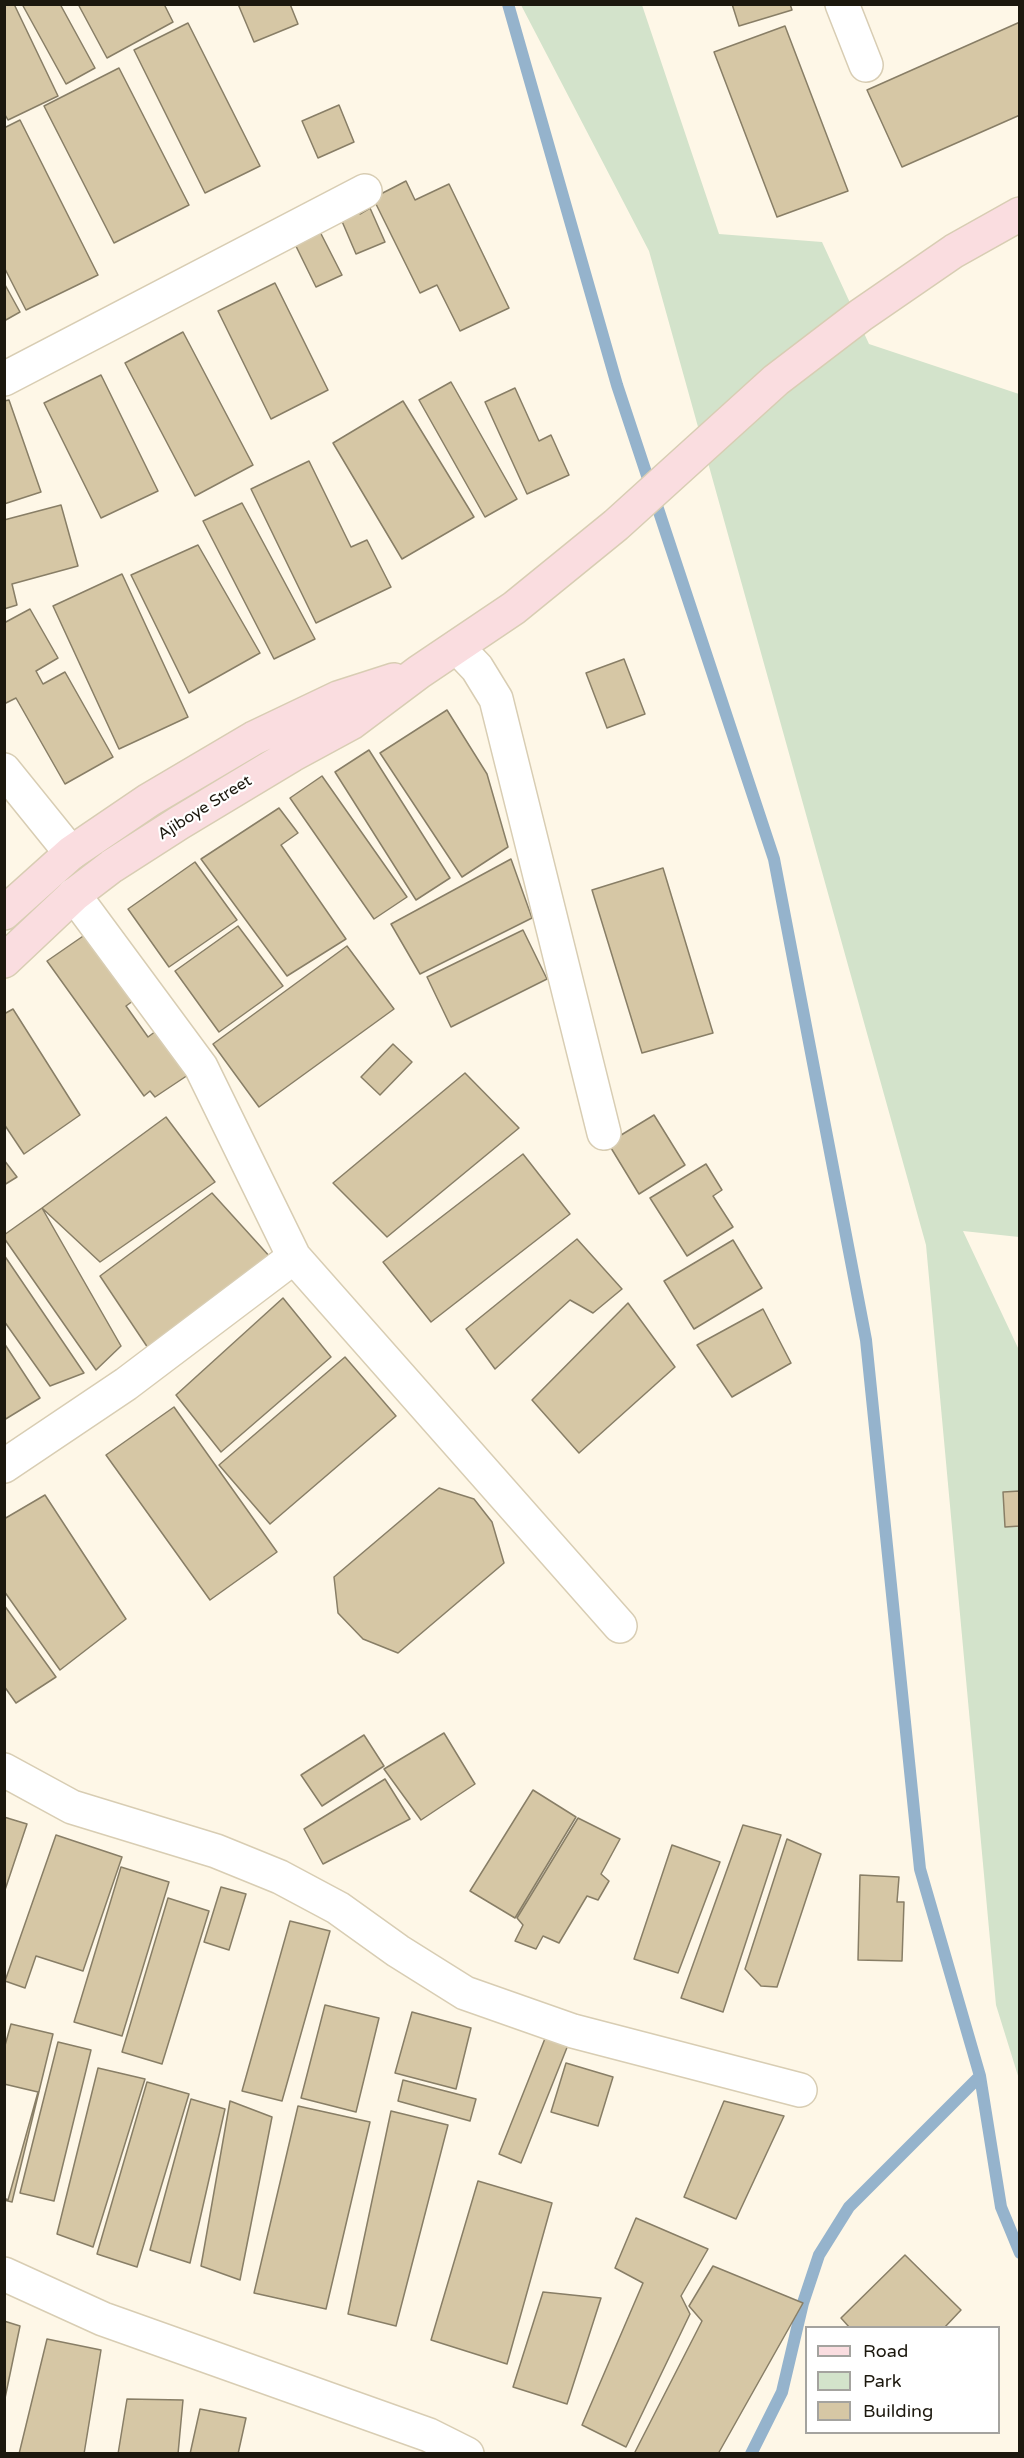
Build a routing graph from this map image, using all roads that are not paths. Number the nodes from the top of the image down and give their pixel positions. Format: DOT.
graph roads {
  1 [pos="842,4"];
  2 [pos="867,65"];
  3 [pos="365,191"];
  4 [pos="1020,214"];
  5 [pos="4,380"];
  6 [pos="466,640"];
  7 [pos="419,672"];
  8 [pos="4,770"];
  9 [pos="71,853"];
  10 [pos="74,895"];
  11 [pos="4,914"];
  12 [pos="4,961"];
  13 [pos="604,1133"];
  14 [pos="294,1257"];
  15 [pos="4,1466"];
  16 [pos="620,1626"];
  17 [pos="4,1770"];
  18 [pos="800,2090"];
  19 [pos="4,2274"];
  20 [pos="467,2454"];
  1 -- 2 [label="street"];
  3 -- 5 [label="street"];
  4 -- 6 [label="street, Ajiboye Street"];
  6 -- 7 [label="street, Ajiboye Street"];
  6 -- 13 [label="street"];
  7 -- 9 [label="street, Ajiboye Street"];
  7 -- 10 [label="street, Ajiboye Street"];
  8 -- 9 [label="street"];
  9 -- 11 [label="street, Ajiboye Street"];
  10 -- 12 [label="street, Ajiboye Street"];
  10 -- 14 [label="street"];
  14 -- 15 [label="street"];
  14 -- 16 [label="street"];
  17 -- 18 [label="street"];
  19 -- 20 [label="street"];
}
